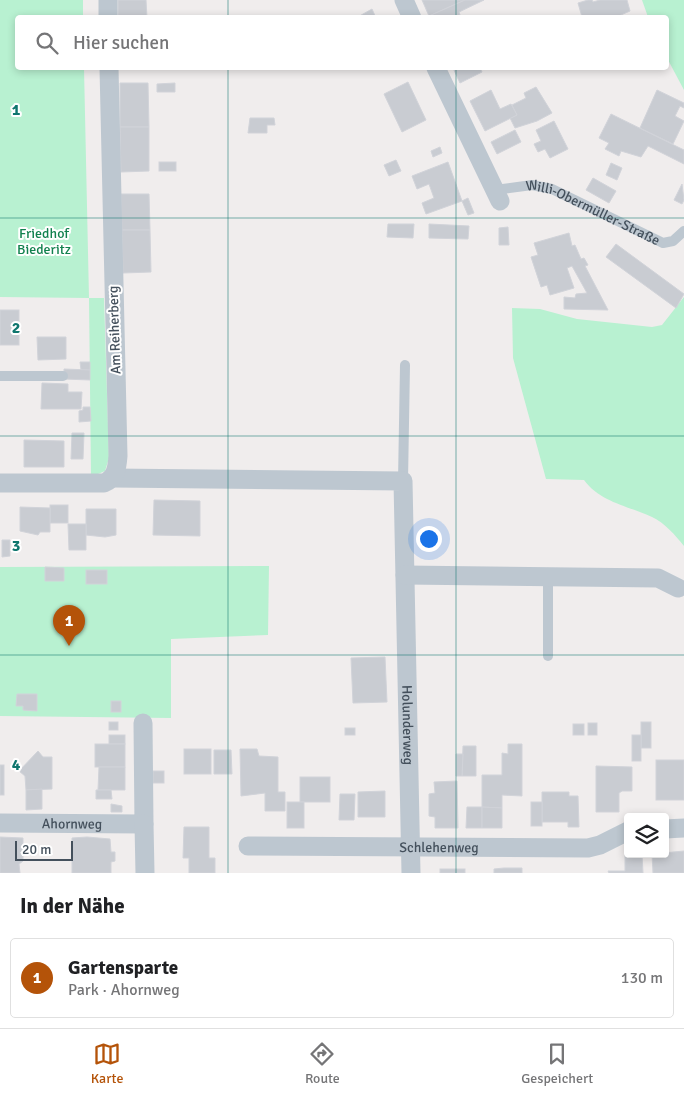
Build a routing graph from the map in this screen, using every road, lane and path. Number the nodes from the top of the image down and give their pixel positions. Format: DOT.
graph roads {
  1 [pos="108,0"];
  2 [pos="404,0"];
  3 [pos="108,15"];
  4 [pos="411,15"];
  5 [pos="109,70"];
  6 [pos="437,70"];
  7 [pos="497,196"];
  8 [pos="684,231"];
  9 [pos="406,364"];
  10 [pos="0,376"];
  11 [pos="63,376"];
  12 [pos="113,478"];
  13 [pos="0,482"];
  14 [pos="403,482"];
  15 [pos="405,575"];
  16 [pos="548,576"];
  17 [pos="678,588"];
  18 [pos="548,656"];
  19 [pos="143,723"];
  20 [pos="0,823"];
  21 [pos="144,824"];
  22 [pos="684,828"];
  23 [pos="669,829"];
  24 [pos="624,833"];
  25 [pos="248,846"];
  26 [pos="411,847"];
  27 [pos="145,873"];
  28 [pos="411,873"];
  1 -- 3 [label="street"];
  2 -- 4 [label="street"];
  5 -- 12 [label="street, Am Reiherberg"];
  6 -- 7 [label="street, Willi-Obermüller-Straße"];
  7 -- 8 [label="lane, Willi-Obermüller-Straße"];
  9 -- 14 [label="lane, Holunderweg"];
  10 -- 11 [label="lane"];
  12 -- 13 [label="street"];
  12 -- 14 [label="street"];
  14 -- 15 [label="street, Holunderweg"];
  15 -- 16 [label="street"];
  15 -- 26 [label="street, Holunderweg"];
  16 -- 17 [label="street"];
  16 -- 18 [label="lane"];
  19 -- 21 [label="street"];
  20 -- 21 [label="street, Ahornweg"];
  21 -- 27 [label="street"];
  22 -- 23 [label="street"];
  24 -- 26 [label="street, Schlehenweg"];
  25 -- 26 [label="street, Schlehenweg"];
  26 -- 28 [label="street, Holunderweg"];
}
